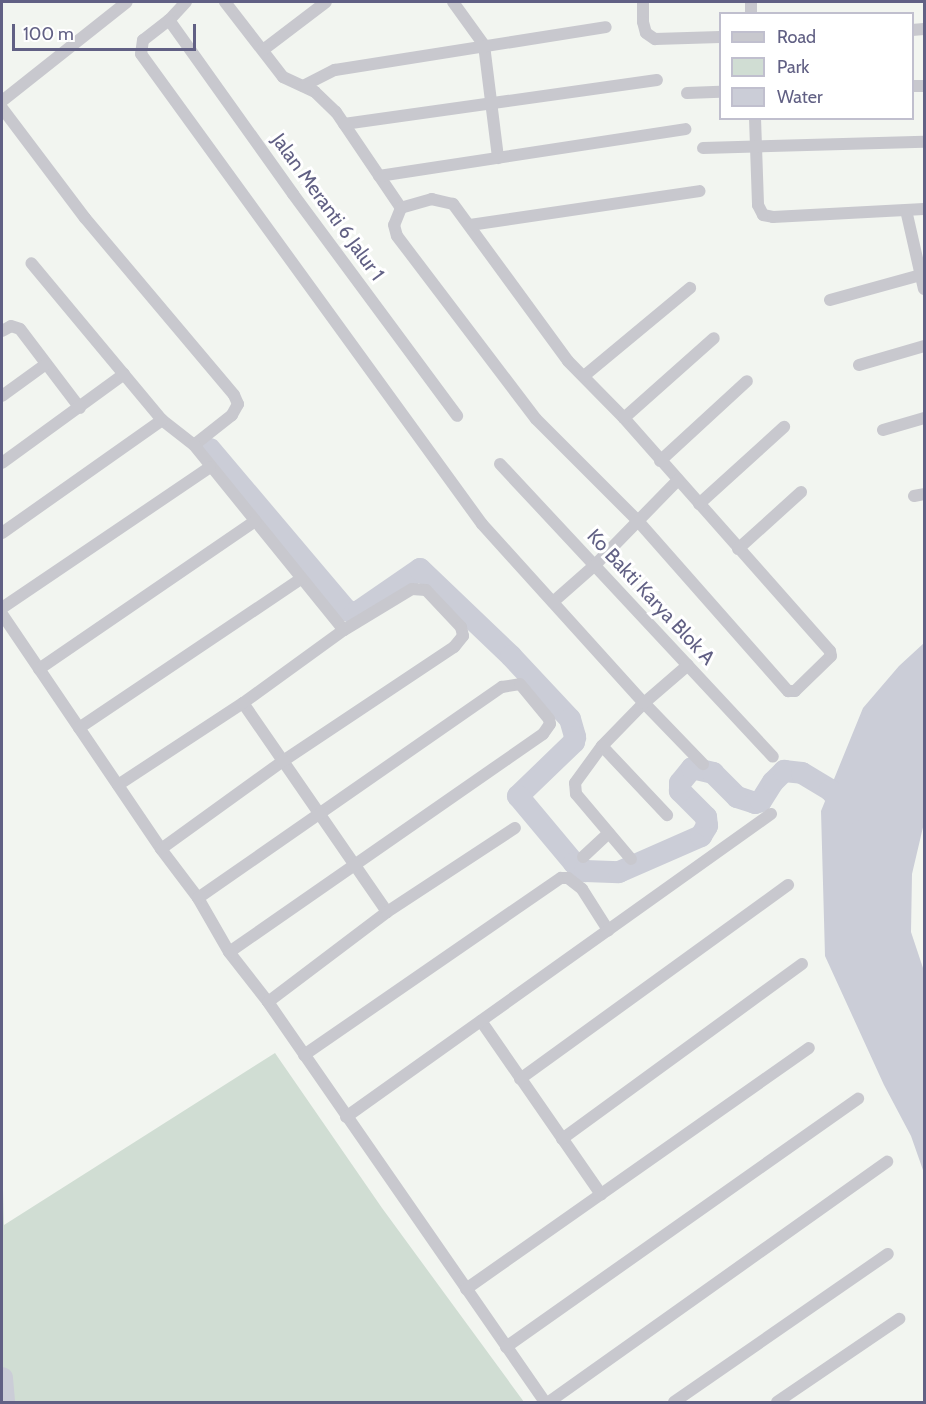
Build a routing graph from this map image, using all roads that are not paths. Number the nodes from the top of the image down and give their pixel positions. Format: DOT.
graph roads {
  1 [pos="127,2"];
  2 [pos="186,2"];
  3 [pos="227,2"];
  4 [pos="326,2"];
  5 [pos="453,2"];
  6 [pos="643,2"];
  7 [pos="169,20"];
  8 [pos="606,27"];
  9 [pos="719,37"];
  10 [pos="484,45"];
  11 [pos="263,50"];
  12 [pos="657,80"];
  13 [pos="303,87"];
  14 [pos="719,92"];
  15 [pos="687,93"];
  16 [pos="2,100"];
  17 [pos="491,102"];
  18 [pos="2,108"];
  19 [pos="755,120"];
  20 [pos="344,124"];
  21 [pos="685,129"];
  22 [pos="924,142"];
  23 [pos="756,147"];
  24 [pos="703,148"];
  25 [pos="498,158"];
  26 [pos="379,176"];
  27 [pos="699,191"];
  28 [pos="401,208"];
  29 [pos="924,209"];
  30 [pos="906,210"];
  31 [pos="470,225"];
  32 [pos="31,263"];
  33 [pos="921,275"];
  34 [pos="690,288"];
  35 [pos="924,289"];
  36 [pos="830,300"];
  37 [pos="2,331"];
  38 [pos="714,338"];
  39 [pos="924,346"];
  40 [pos="46,364"];
  41 [pos="859,365"];
  42 [pos="124,374"];
  43 [pos="584,376"];
  44 [pos="747,381"];
  45 [pos="2,396"];
  46 [pos="80,408"];
  47 [pos="458,416"];
  48 [pos="624,418"];
  49 [pos="924,418"];
  50 [pos="162,420"];
  51 [pos="783,427"];
  52 [pos="883,430"];
  53 [pos="194,445"];
  54 [pos="660,461"];
  55 [pos="2,463"];
  56 [pos="500,464"];
  57 [pos="210,467"];
  58 [pos="678,480"];
  59 [pos="801,492"];
  60 [pos="699,504"];
  61 [pos="255,521"];
  62 [pos="638,521"];
  63 [pos="2,533"];
  64 [pos="738,549"];
  65 [pos="595,565"];
  66 [pos="301,579"];
  67 [pos="554,602"];
  68 [pos="2,608"];
  69 [pos="2,614"];
  70 [pos="344,630"];
  71 [pos="688,665"];
  72 [pos="39,669"];
  73 [pos="243,703"];
  74 [pos="644,703"];
  75 [pos="79,728"];
  76 [pos="602,746"];
  77 [pos="773,757"];
  78 [pos="283,761"];
  79 [pos="703,764"];
  80 [pos="118,786"];
  81 [pos="319,813"];
  82 [pos="771,814"];
  83 [pos="667,815"];
  84 [pos="515,828"];
  85 [pos="609,833"];
  86 [pos="161,849"];
  87 [pos="583,857"];
  88 [pos="631,859"];
  89 [pos="356,864"];
  90 [pos="788,885"];
  91 [pos="198,898"];
  92 [pos="387,912"];
  93 [pos="608,930"];
  94 [pos="229,952"];
  95 [pos="801,964"];
  96 [pos="268,1002"];
  97 [pos="481,1021"];
  98 [pos="809,1048"];
  99 [pos="304,1056"];
  100 [pos="520,1078"];
  101 [pos="858,1099"];
  102 [pos="346,1117"];
  103 [pos="562,1139"];
  104 [pos="887,1162"];
  105 [pos="601,1194"];
  106 [pos="888,1254"];
  107 [pos="466,1289"];
  108 [pos="899,1319"];
  109 [pos="506,1347"];
  110 [pos="547,1402"];
  111 [pos="674,1402"];
  112 [pos="777,1402"];
  1 -- 16 [label="street"];
  2 -- 7 [label="street"];
  3 -- 11 [label="street"];
  4 -- 11 [label="street"];
  5 -- 10 [label="street"];
  6 -- 9 [label="street"];
  7 -- 47 [label="street, Jalan Meranti 6 Jalur 1"];
  7 -- 67 [label="street"];
  8 -- 10 [label="street"];
  10 -- 13 [label="street"];
  10 -- 17 [label="street"];
  11 -- 13 [label="street"];
  12 -- 17 [label="street"];
  13 -- 20 [label="street"];
  14 -- 15 [label="street"];
  17 -- 20 [label="street"];
  17 -- 25 [label="street"];
  18 -- 53 [label="street"];
  19 -- 23 [label="street"];
  20 -- 26 [label="street"];
  21 -- 25 [label="street"];
  22 -- 23 [label="street"];
  23 -- 24 [label="street"];
  23 -- 30 [label="street"];
  25 -- 26 [label="street"];
  26 -- 28 [label="street"];
  27 -- 31 [label="street"];
  28 -- 31 [label="street"];
  28 -- 62 [label="street"];
  29 -- 30 [label="street"];
  30 -- 33 [label="street"];
  31 -- 43 [label="street"];
  32 -- 42 [label="street"];
  33 -- 35 [label="street"];
  33 -- 36 [label="street"];
  34 -- 43 [label="street"];
  37 -- 40 [label="street"];
  38 -- 48 [label="street"];
  39 -- 41 [label="street"];
  40 -- 45 [label="street"];
  40 -- 46 [label="street"];
  42 -- 46 [label="street"];
  42 -- 50 [label="street"];
  43 -- 48 [label="street"];
  44 -- 54 [label="street"];
  46 -- 55 [label="street"];
  48 -- 54 [label="street"];
  49 -- 52 [label="street"];
  50 -- 53 [label="street"];
  50 -- 63 [label="street"];
  51 -- 60 [label="street"];
  53 -- 57 [label="street"];
  54 -- 58 [label="street"];
  56 -- 65 [label="street, Ko Bakti Karya Blok A"];
  57 -- 61 [label="street"];
  57 -- 68 [label="street"];
  58 -- 60 [label="street"];
  58 -- 62 [label="street"];
  59 -- 64 [label="street"];
  60 -- 64 [label="street"];
  61 -- 66 [label="street"];
  61 -- 72 [label="street"];
  62 -- 64 [label="street"];
  62 -- 65 [label="street"];
  65 -- 67 [label="street"];
  65 -- 71 [label="street, Ko Bakti Karya Blok A"];
  66 -- 70 [label="street"];
  66 -- 75 [label="street"];
  67 -- 74 [label="street"];
  69 -- 72 [label="street"];
  70 -- 73 [label="street"];
  70 -- 78 [label="street"];
  71 -- 74 [label="street"];
  71 -- 77 [label="street, Ko Bakti Karya Blok A"];
  72 -- 75 [label="street"];
  73 -- 78 [label="street"];
  73 -- 80 [label="street"];
  74 -- 76 [label="street"];
  74 -- 79 [label="street"];
  75 -- 80 [label="street"];
  76 -- 83 [label="street"];
  76 -- 85 [label="street"];
  78 -- 81 [label="street"];
  78 -- 86 [label="street"];
  80 -- 86 [label="street"];
  81 -- 89 [label="street"];
  81 -- 89 [label="street"];
  81 -- 91 [label="street"];
  82 -- 93 [label="street"];
  84 -- 92 [label="street"];
  85 -- 87 [label="street"];
  85 -- 88 [label="street"];
  86 -- 91 [label="street"];
  89 -- 92 [label="street"];
  89 -- 94 [label="street"];
  90 -- 100 [label="street"];
  91 -- 94 [label="street"];
  92 -- 96 [label="street"];
  93 -- 97 [label="street"];
  93 -- 99 [label="street"];
  94 -- 96 [label="street"];
  95 -- 103 [label="street"];
  96 -- 99 [label="street"];
  97 -- 100 [label="street"];
  97 -- 102 [label="street"];
  98 -- 105 [label="street"];
  99 -- 102 [label="street"];
  100 -- 103 [label="street"];
  101 -- 109 [label="street"];
  102 -- 107 [label="street"];
  103 -- 105 [label="street"];
  104 -- 110 [label="street"];
  105 -- 107 [label="street"];
  106 -- 111 [label="street"];
  107 -- 109 [label="street"];
  108 -- 112 [label="street"];
  109 -- 110 [label="street"];
}
